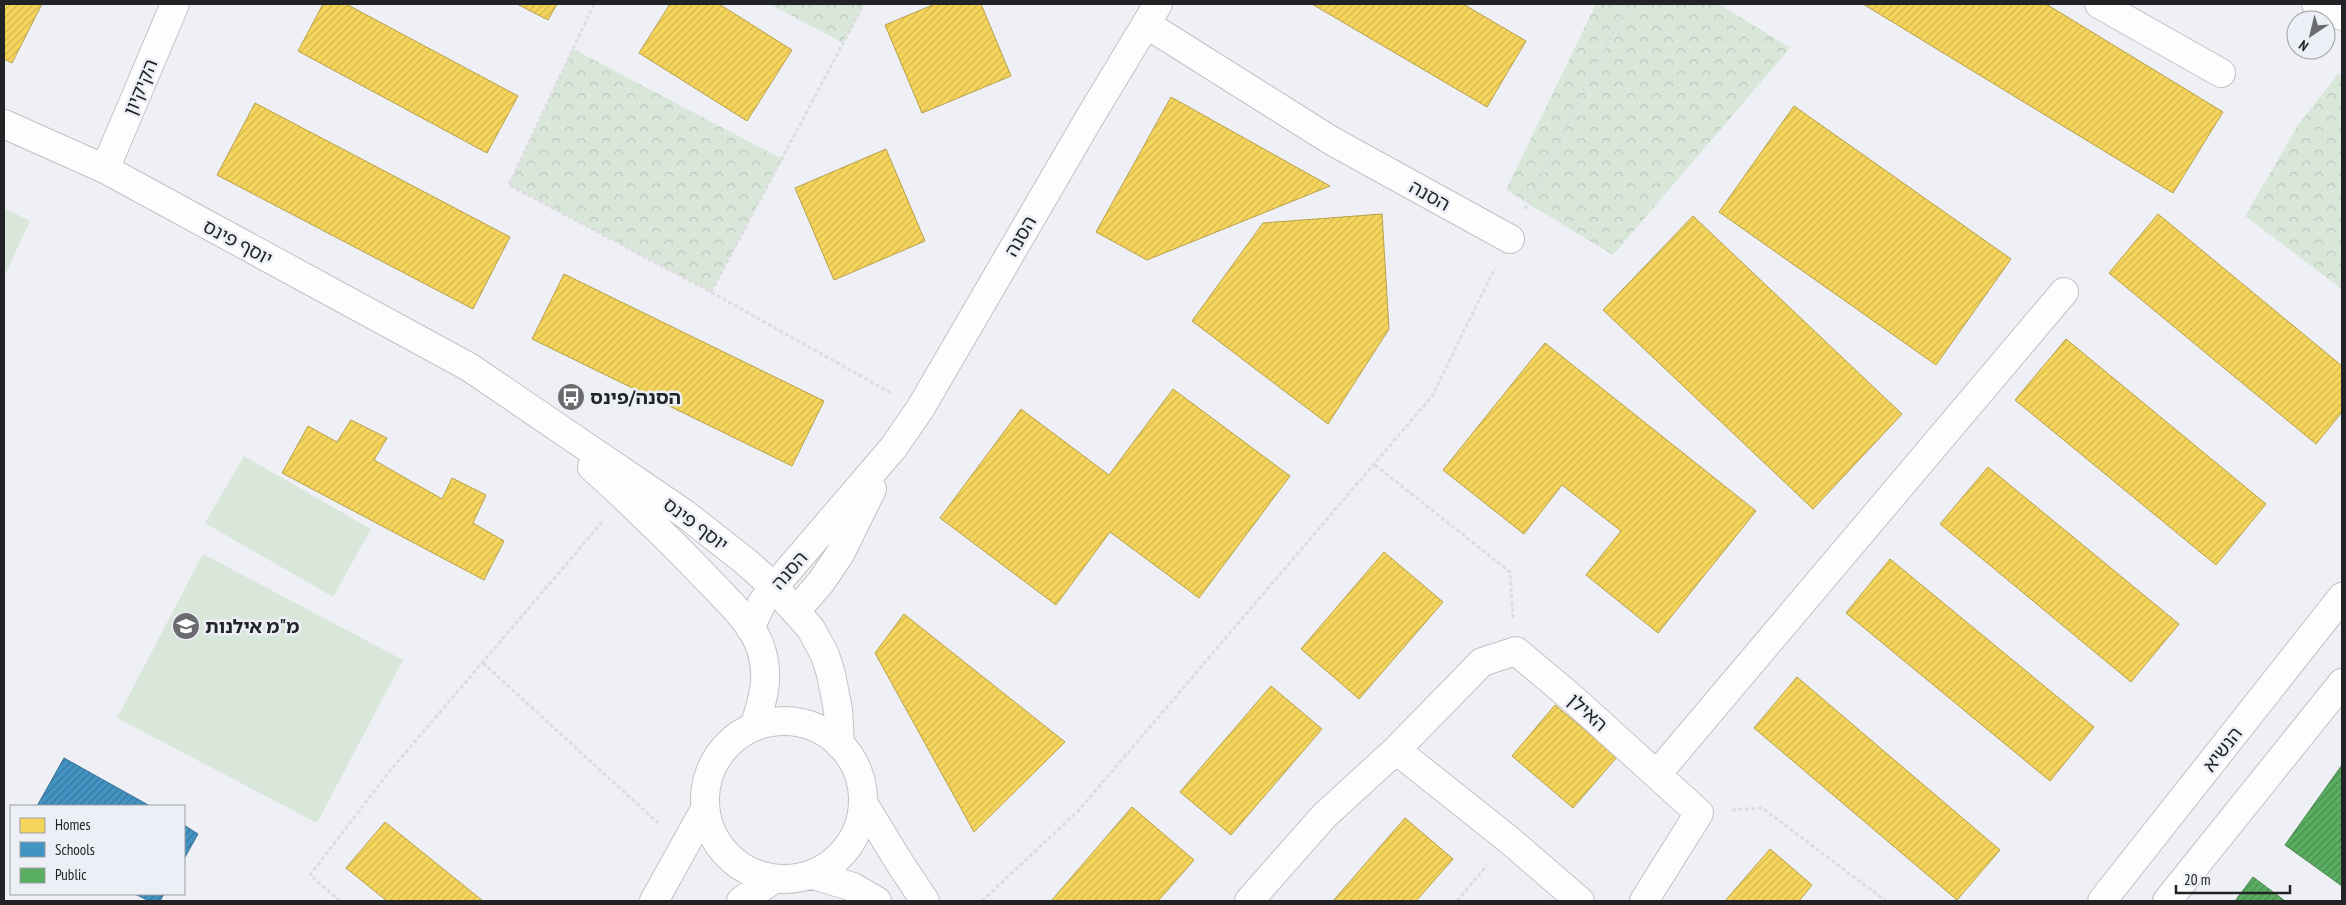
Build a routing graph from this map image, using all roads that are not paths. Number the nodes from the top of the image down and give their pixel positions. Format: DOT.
graph roads {
  1 [pos="175,4"];
  2 [pos="2100,4"];
  3 [pos="2316,4"];
  4 [pos="1152,14"];
  5 [pos="2342,16"];
  6 [pos="2220,73"];
  7 [pos="4,124"];
  8 [pos="105,169"];
  9 [pos="1510,239"];
  10 [pos="2064,292"];
  11 [pos="469,367"];
  12 [pos="893,448"];
  13 [pos="774,587"];
  14 [pos="2342,597"];
  15 [pos="797,610"];
  16 [pos="750,628"];
  17 [pos="2342,683"];
  18 [pos="754,727"];
  19 [pos="840,744"];
  20 [pos="1396,750"];
  21 [pos="1656,774"];
  22 [pos="863,802"];
  23 [pos="705,809"];
  24 [pos="813,874"];
  25 [pos="774,879"];
  26 [pos="654,901"];
  27 [pos="740,901"];
  28 [pos="877,901"];
  29 [pos="925,901"];
  30 [pos="1249,901"];
  31 [pos="1580,901"];
  32 [pos="1644,901"];
  33 [pos="2102,901"];
  34 [pos="2167,901"];
  1 -- 8 [label="street, הקיקיון"];
  2 -- 6 [label="street"];
  3 -- 5 [label="street"];
  4 -- 9 [label="street, הסנה"];
  4 -- 12 [label="street, הסנה"];
  7 -- 8 [label="street, יוסף פינס"];
  8 -- 11 [label="street, יוסף פינס"];
  10 -- 21 [label="street"];
  11 -- 13 [label="street, יוסף פינס"];
  11 -- 16 [label="street, יוסף פינס"];
  12 -- 13 [label="street, הסנה"];
  12 -- 15 [label="street, הסנה"];
  13 -- 15 [label="street, יוסף פינס"];
  13 -- 16 [label="street, הסנה"];
  14 -- 33 [label="street, הנשיא"];
  15 -- 19 [label="street, יוסף פינס"];
  16 -- 18 [label="street, יוסף פינס"];
  17 -- 34 [label="street"];
  18 -- 19 [label="street"];
  18 -- 23 [label="street"];
  19 -- 22 [label="street"];
  20 -- 21 [label="street, האילן"];
  20 -- 30 [label="street"];
  20 -- 31 [label="street"];
  21 -- 32 [label="street, האילן"];
  22 -- 24 [label="street"];
  22 -- 29 [label="street"];
  23 -- 25 [label="street"];
  23 -- 26 [label="street"];
  24 -- 25 [label="street"];
  24 -- 28 [label="street"];
  25 -- 27 [label="street"];
}
